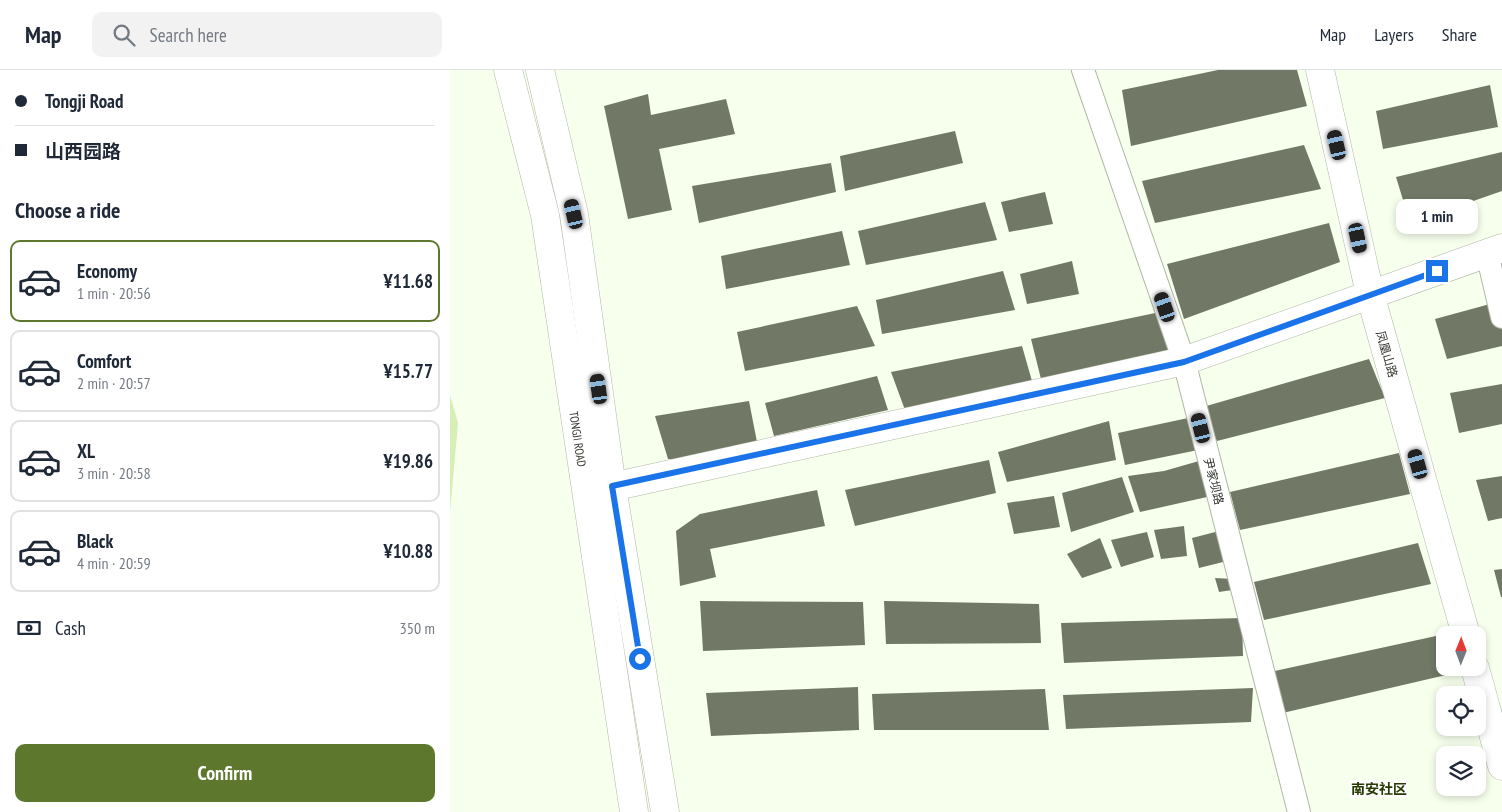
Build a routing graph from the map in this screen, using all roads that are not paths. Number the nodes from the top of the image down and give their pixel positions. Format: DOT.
graph roads {
  1 [pos="508,70"];
  2 [pos="540,70"];
  3 [pos="1083,70"];
  4 [pos="1320,70"];
  5 [pos="1494,250"];
  6 [pos="1370,294"];
  7 [pos="1502,316"];
  8 [pos="1184,362"];
  9 [pos="612,486"];
  10 [pos="1463,626"];
  11 [pos="1477,676"];
  12 [pos="1502,766"];
  13 [pos="634,812"];
  14 [pos="665,812"];
  15 [pos="1299,812"];
  1 -- 13 [label="street, TONGJI ROAD"];
  2 -- 9 [label="street"];
  3 -- 8 [label="street, 尹家坝路"];
  4 -- 6 [label="street, 凤凰山路"];
  5 -- 6 [label="street"];
  5 -- 7 [label="street"];
  6 -- 8 [label="street"];
  6 -- 10 [label="street, 凤凰山路"];
  8 -- 9 [label="street"];
  8 -- 15 [label="street, 尹家坝路"];
  9 -- 14 [label="street"];
  11 -- 12 [label="street"];
}
